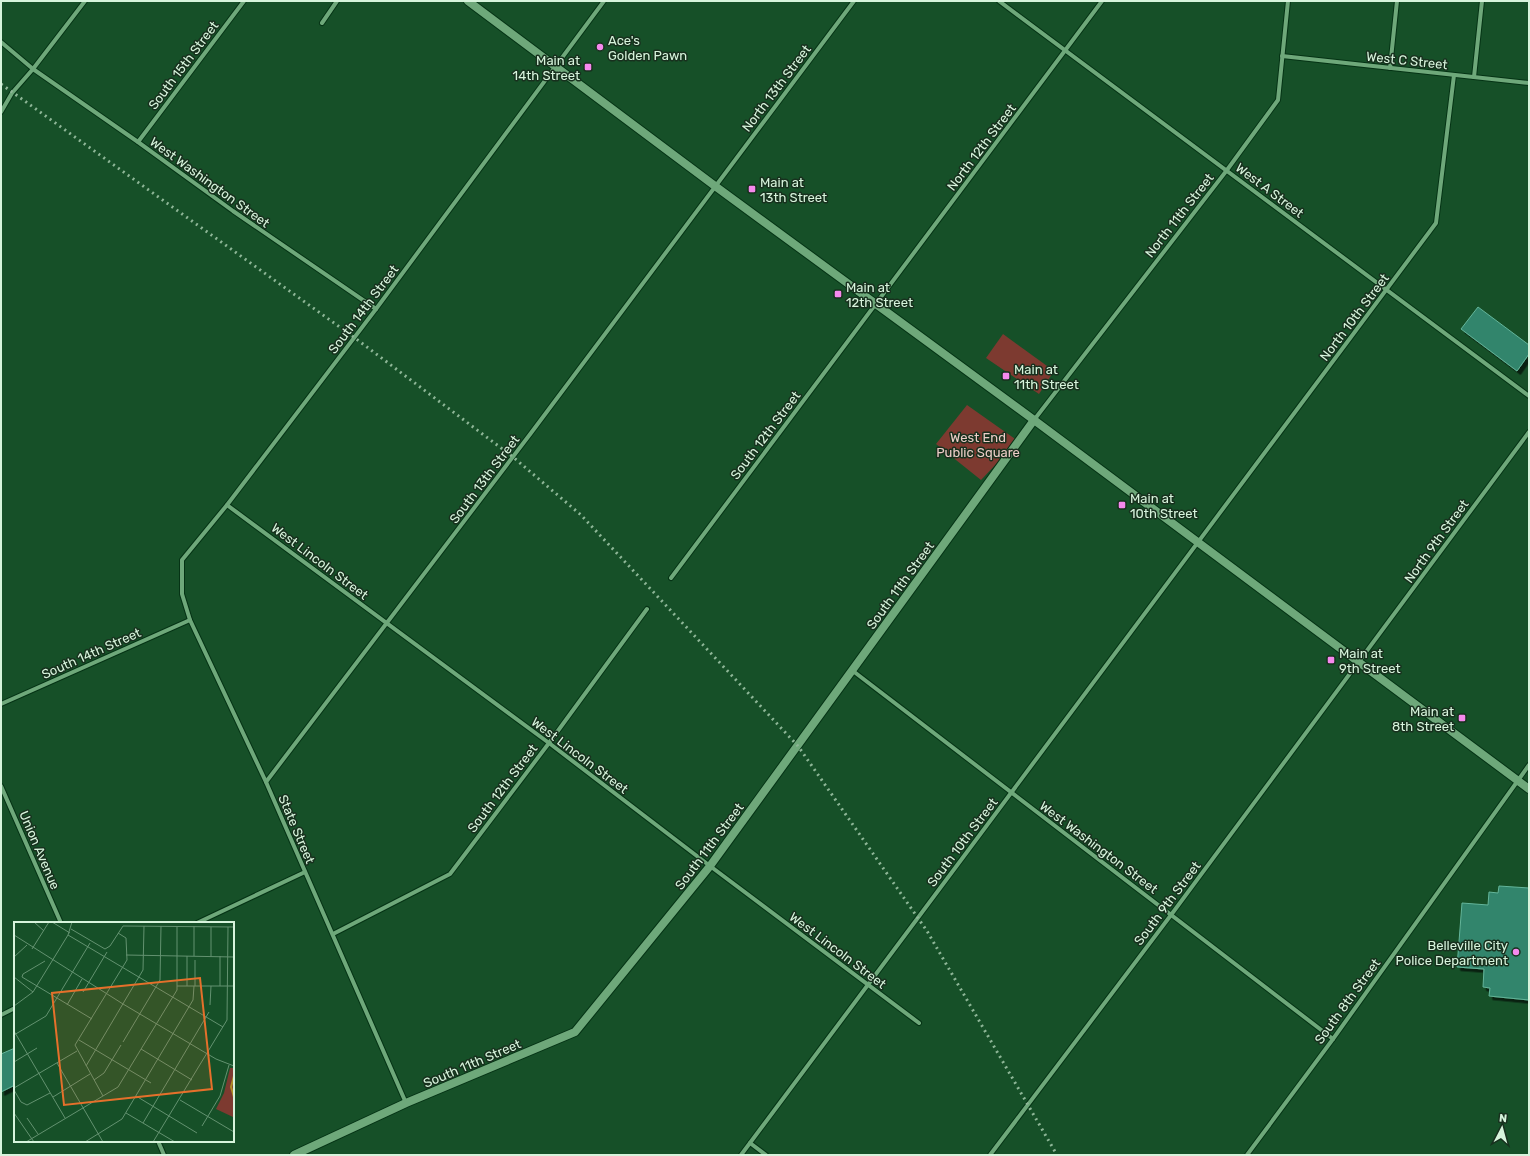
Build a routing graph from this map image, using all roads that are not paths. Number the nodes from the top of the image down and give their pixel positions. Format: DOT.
graph roads {
  1 [pos="85,1"];
  2 [pos="244,1"];
  3 [pos="338,1"];
  4 [pos="468,1"];
  5 [pos="604,1"];
  6 [pos="854,1"];
  7 [pos="999,1"];
  8 [pos="1102,1"];
  9 [pos="1288,1"];
  10 [pos="1397,1"];
  11 [pos="1482,1"];
  12 [pos="322,22"];
  13 [pos="1,42"];
  14 [pos="1066,50"];
  15 [pos="1282,56"];
  16 [pos="555,66"];
  17 [pos="1390,68"];
  18 [pos="33,69"];
  19 [pos="1454,75"];
  20 [pos="1474,77"];
  21 [pos="1529,83"];
  22 [pos="1,112"];
  23 [pos="138,142"];
  24 [pos="1227,170"];
  25 [pos="715,186"];
  26 [pos="1387,290"];
  27 [pos="876,304"];
  28 [pos="376,310"];
  29 [pos="1529,396"];
  30 [pos="1034,420"];
  31 [pos="1529,432"];
  32 [pos="227,505"];
  33 [pos="1197,541"];
  34 [pos="182,560"];
  35 [pos="671,578"];
  36 [pos="647,609"];
  37 [pos="190,620"];
  38 [pos="387,624"];
  39 [pos="1358,662"];
  40 [pos="853,671"];
  41 [pos="1,704"];
  42 [pos="549,743"];
  43 [pos="1529,765"];
  44 [pos="1517,780"];
  45 [pos="266,782"];
  46 [pos="1,786"];
  47 [pos="1529,789"];
  48 [pos="1011,793"];
  49 [pos="710,866"];
  50 [pos="305,872"];
  51 [pos="1171,915"];
  52 [pos="60,922"];
  53 [pos="199,922"];
  54 [pos="333,934"];
  55 [pos="868,984"];
  56 [pos="14,1008"];
  57 [pos="1,1015"];
  58 [pos="919,1023"];
  59 [pos="1333,1039"];
  60 [pos="406,1103"];
  61 [pos="158,1142"];
  62 [pos="750,1143"];
  63 [pos="164,1155"];
  64 [pos="294,1155"];
  65 [pos="741,1155"];
  66 [pos="766,1155"];
  67 [pos="990,1155"];
  68 [pos="1247,1155"];
  1 -- 18 [label="street"];
  2 -- 23 [label="street, South 15th Street"];
  3 -- 12 [label="street"];
  4 -- 16 [label="main road"];
  5 -- 16 [label="street, South 14th Street"];
  6 -- 25 [label="street, North 13th Street"];
  7 -- 14 [label="street, West A Street"];
  8 -- 14 [label="street, North 12th Street"];
  9 -- 15 [label="street, North 11th Street"];
  10 -- 17 [label="street"];
  11 -- 20 [label="street"];
  13 -- 18 [label="street, West Washington Street"];
  14 -- 24 [label="street, West A Street"];
  14 -- 27 [label="street, North 12th Street"];
  15 -- 17 [label="street, West C Street"];
  15 -- 24 [label="street, North 11th Street"];
  16 -- 25 [label="main road"];
  16 -- 28 [label="street, South 14th Street"];
  17 -- 19 [label="street, West C Street"];
  18 -- 22 [label="street"];
  18 -- 23 [label="street, West Washington Street"];
  19 -- 20 [label="street, West C Street"];
  19 -- 26 [label="street, North 10th Street"];
  20 -- 21 [label="street, West C Street"];
  23 -- 28 [label="street, West Washington Street"];
  24 -- 26 [label="street, West A Street"];
  24 -- 30 [label="street, North 11th Street"];
  25 -- 27 [label="main road"];
  25 -- 38 [label="street, South 13th Street"];
  26 -- 29 [label="street, West A Street"];
  26 -- 33 [label="street, North 10th Street"];
  27 -- 30 [label="main road"];
  27 -- 35 [label="street, South 12th Street"];
  28 -- 32 [label="street, South 14th Street"];
  30 -- 33 [label="main road"];
  30 -- 40 [label="main road, South 11th Street"];
  31 -- 39 [label="street, North 9th Street"];
  32 -- 34 [label="street, South 14th Street"];
  32 -- 38 [label="street, West Lincoln Street"];
  33 -- 39 [label="main road"];
  33 -- 48 [label="street, South 10th Street"];
  34 -- 37 [label="street, State Street"];
  36 -- 42 [label="street, South 12th Street"];
  37 -- 41 [label="street, South 14th Street"];
  37 -- 45 [label="street, State Street"];
  38 -- 42 [label="street, West Lincoln Street"];
  38 -- 45 [label="street, South 13th Street"];
  39 -- 44 [label="main road"];
  39 -- 51 [label="street, South 9th Street"];
  40 -- 48 [label="street, West Washington Street"];
  40 -- 49 [label="main road, South 11th Street"];
  42 -- 49 [label="street, West Lincoln Street"];
  42 -- 54 [label="street, South 12th Street"];
  43 -- 44 [label="street, South 8th Street"];
  44 -- 47 [label="main road"];
  44 -- 59 [label="street, South 8th Street"];
  45 -- 50 [label="street, State Street"];
  46 -- 52 [label="street, Union Avenue"];
  48 -- 51 [label="street, West Washington Street"];
  48 -- 55 [label="street, South 10th Street"];
  49 -- 55 [label="street, West Lincoln Street"];
  49 -- 60 [label="main road, South 11th Street"];
  50 -- 53 [label="street"];
  50 -- 54 [label="street, State Street"];
  51 -- 59 [label="street, West Washington Street"];
  51 -- 67 [label="street, South 9th Street"];
  54 -- 60 [label="street, State Street"];
  55 -- 58 [label="street, West Lincoln Street"];
  55 -- 62 [label="street, South 10th Street"];
  56 -- 57 [label="street"];
  59 -- 68 [label="street, South 8th Street"];
  60 -- 64 [label="main road, South 11th Street"];
  61 -- 63 [label="street"];
  62 -- 65 [label="street, South 10th Street"];
  62 -- 66 [label="street"];
}
